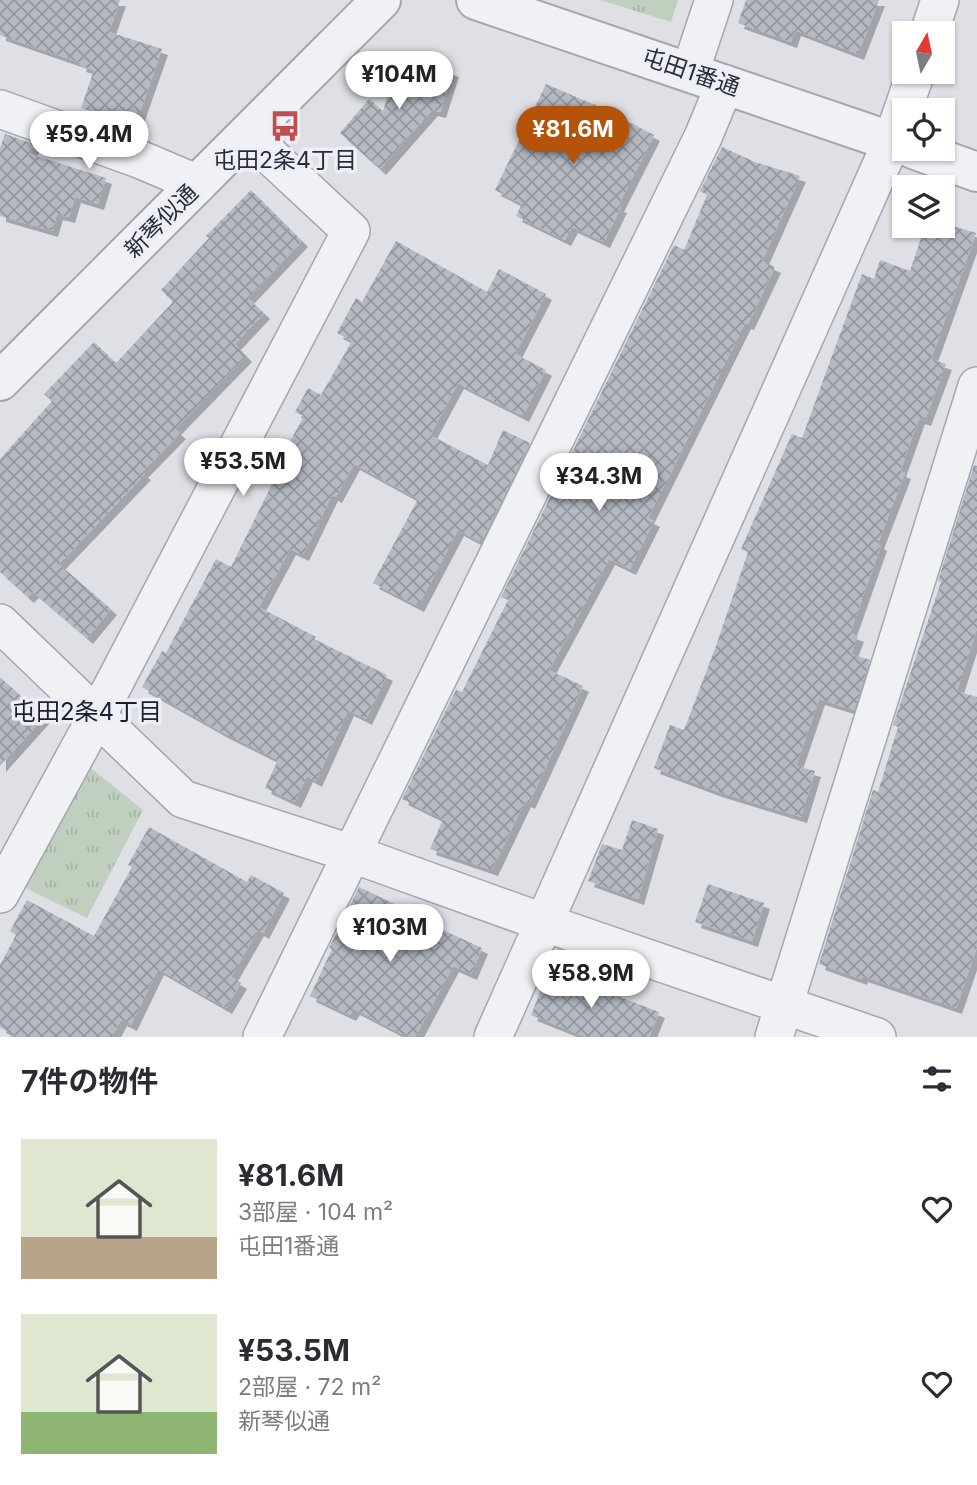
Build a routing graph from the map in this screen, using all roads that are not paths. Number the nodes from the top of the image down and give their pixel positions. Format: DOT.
graph roads {
  1 [pos="381,0"];
  2 [pos="476,0"];
  3 [pos="714,0"];
  4 [pos="940,0"];
  5 [pos="933,21"];
  6 [pos="690,72"];
  7 [pos="725,84"];
  8 [pos="0,109"];
  9 [pos="248,135"];
  10 [pos="892,141"];
  11 [pos="896,161"];
  12 [pos="947,161"];
  13 [pos="977,172"];
  14 [pos="198,184"];
  15 [pos="3,374"];
  16 [pos="977,386"];
  17 [pos="0,623"];
  18 [pos="97,716"];
  19 [pos="353,854"];
  20 [pos="0,894"];
  21 [pos="545,923"];
  22 [pos="778,1022"];
  23 [pos="262,1037"];
  24 [pos="493,1037"];
  25 [pos="877,1037"];
  1 -- 9 [label="street, 新琴似通"];
  2 -- 6 [label="street, 屯田1番通"];
  3 -- 6 [label="street"];
  4 -- 5 [label="street"];
  6 -- 7 [label="street, 屯田1番通"];
  7 -- 10 [label="street, 屯田1番通"];
  7 -- 19 [label="street"];
  8 -- 14 [label="street"];
  9 -- 14 [label="street, 新琴似通"];
  9 -- 18 [label="street"];
  11 -- 21 [label="street"];
  12 -- 13 [label="street, 屯田1番通"];
  14 -- 15 [label="street, 新琴似通"];
  16 -- 22 [label="street"];
  17 -- 18 [label="street"];
  18 -- 19 [label="street"];
  18 -- 20 [label="street"];
  19 -- 21 [label="street"];
  19 -- 23 [label="street"];
  21 -- 22 [label="street"];
  21 -- 24 [label="street"];
  22 -- 25 [label="street"];
}
